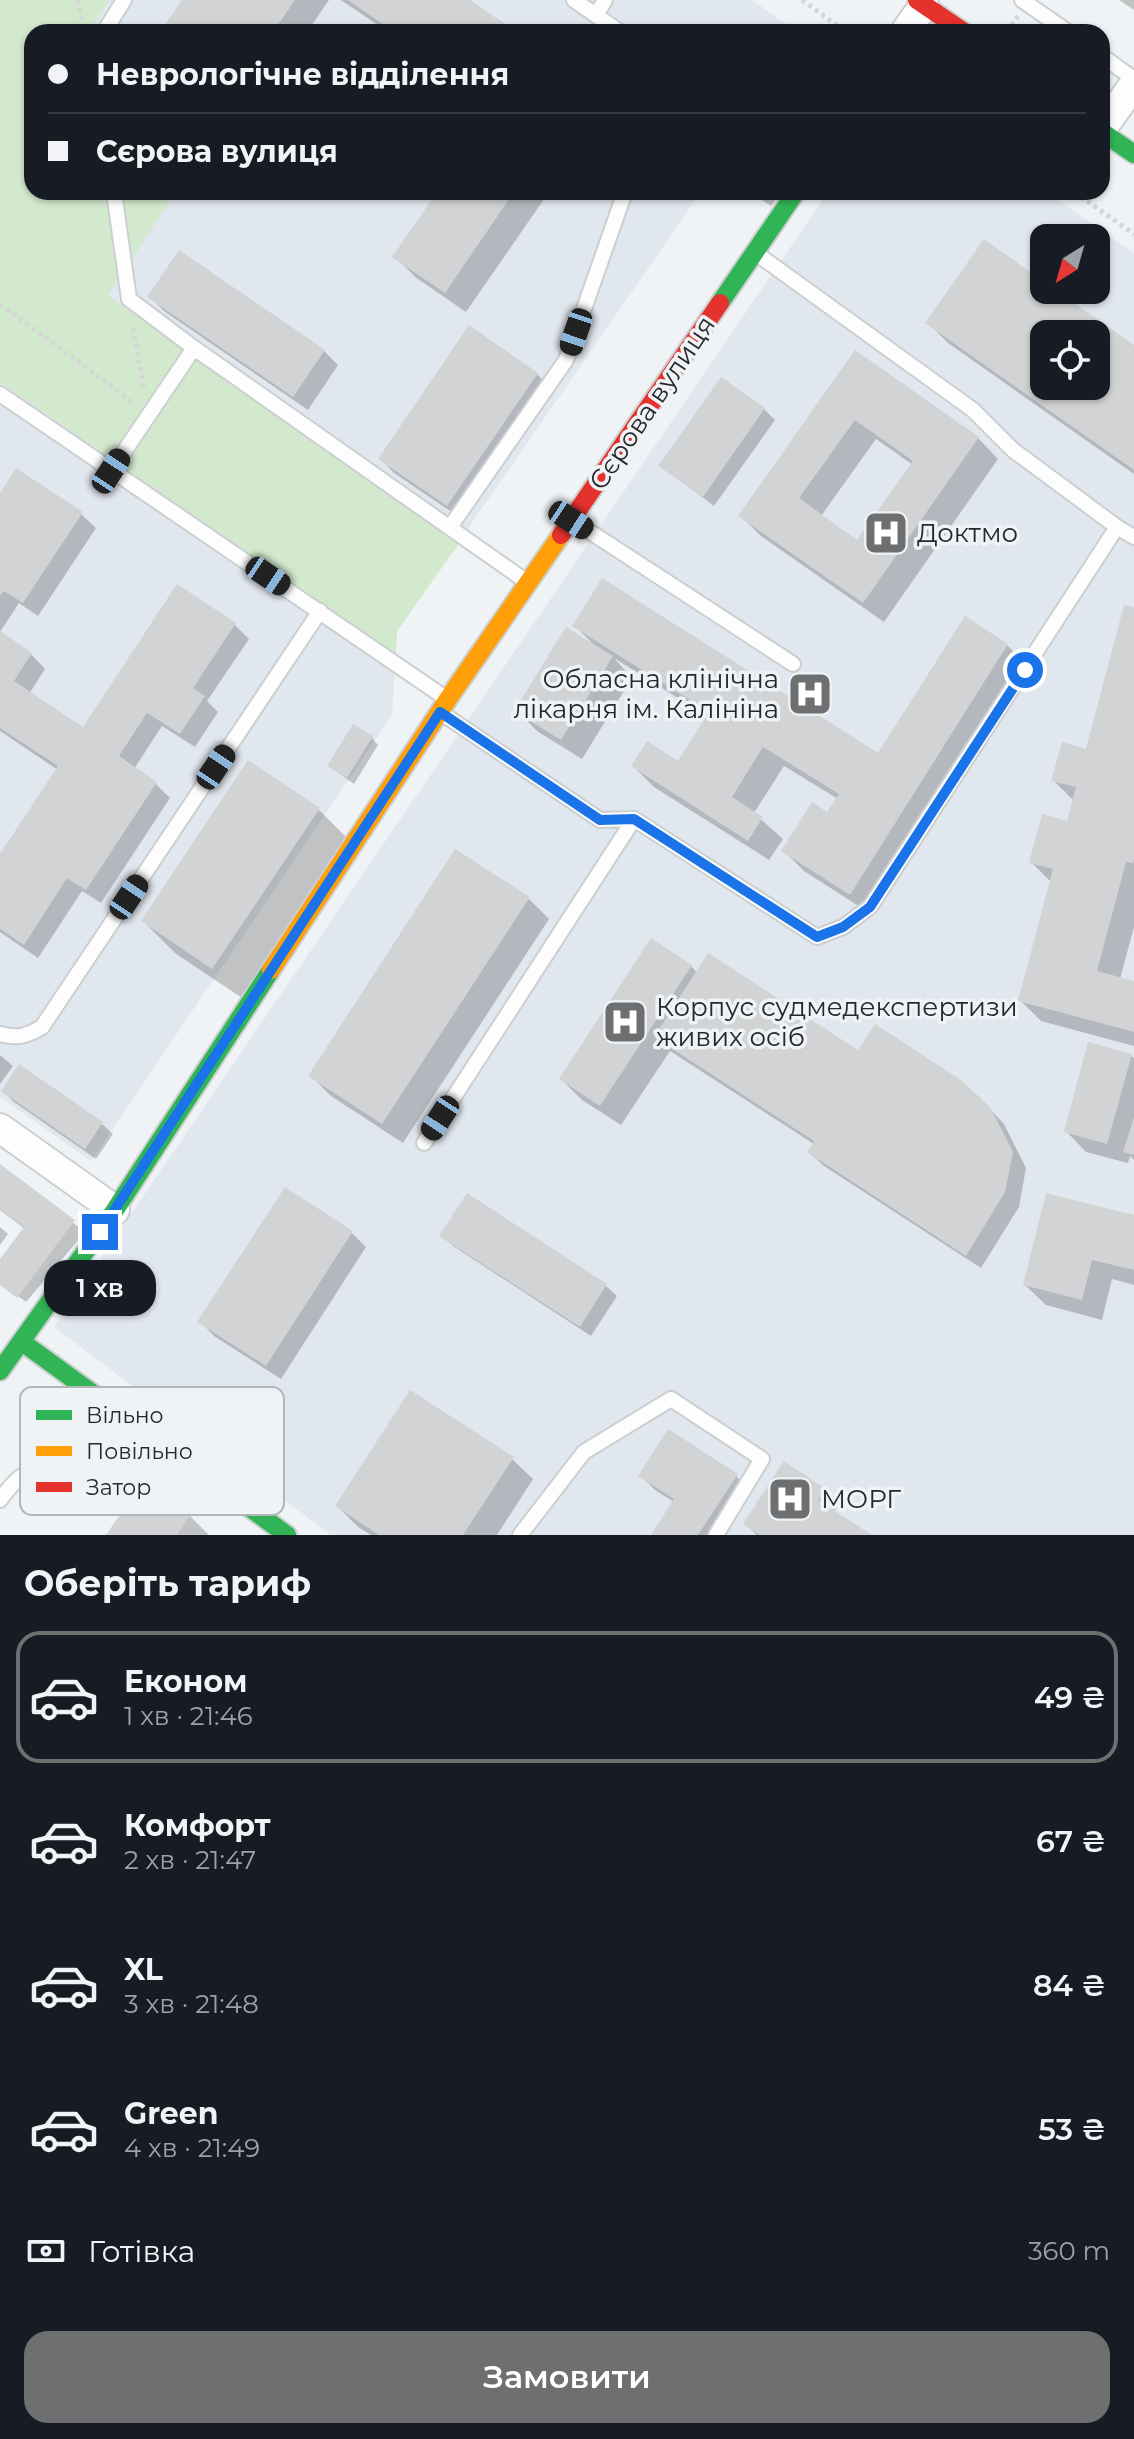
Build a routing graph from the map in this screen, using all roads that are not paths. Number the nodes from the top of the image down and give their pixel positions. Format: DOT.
graph roads {
  1 [pos="124,0"];
  2 [pos="574,0"];
  3 [pos="605,0"];
  4 [pos="920,2"];
  5 [pos="1021,7"];
  6 [pos="596,15"];
  7 [pos="109,24"];
  8 [pos="609,24"];
  9 [pos="909,24"];
  10 [pos="952,24"];
  11 [pos="1053,24"];
  12 [pos="1110,62"];
  13 [pos="1134,81"];
  14 [pos="1110,118"];
  15 [pos="1110,136"];
  16 [pos="1134,154"];
  17 [pos="115,200"];
  18 [pos="622,200"];
  19 [pos="791,200"];
  20 [pos="755,253"];
  21 [pos="194,348"];
  22 [pos="0,394"];
  23 [pos="111,471"];
  24 [pos="571,520"];
  25 [pos="450,527"];
  26 [pos="1117,527"];
  27 [pos="1134,537"];
  28 [pos="528,583"];
  29 [pos="320,611"];
  30 [pos="793,664"];
  31 [pos="444,706"];
  32 [pos="634,819"];
  33 [pos="0,1034"];
  34 [pos="0,1128"];
  35 [pos="424,1143"];
  36 [pos="115,1210"];
  37 [pos="8,1355"];
  38 [pos="71,1387"];
  39 [pos="20,1476"];
  40 [pos="0,1500"];
  41 [pos="250,1515"];
  42 [pos="287,1535"];
  43 [pos="520,1535"];
  44 [pos="716,1535"];
  1 -- 7 [label="lane"];
  2 -- 6 [label="lane"];
  3 -- 6 [label="lane"];
  4 -- 9 [label="street"];
  4 -- 10 [label="street"];
  5 -- 11 [label="lane"];
  6 -- 8 [label="lane"];
  12 -- 13 [label="lane"];
  13 -- 14 [label="street"];
  15 -- 16 [label="street"];
  17 -- 21 [label="lane"];
  18 -- 25 [label="lane"];
  19 -- 20 [label="street, Сєрова вулиця"];
  20 -- 24 [label="street, Сєрова вулиця"];
  20 -- 26 [label="lane"];
  21 -- 23 [label="lane"];
  21 -- 25 [label="lane"];
  22 -- 23 [label="lane"];
  23 -- 29 [label="lane"];
  24 -- 28 [label="street, Сєрова вулиця"];
  24 -- 30 [label="lane"];
  25 -- 28 [label="lane"];
  26 -- 27 [label="lane"];
  26 -- 32 [label="lane"];
  28 -- 31 [label="street, Сєрова вулиця"];
  29 -- 31 [label="lane"];
  29 -- 33 [label="lane"];
  31 -- 32 [label="lane"];
  31 -- 36 [label="street, Сєрова вулиця"];
  32 -- 35 [label="lane"];
  34 -- 36 [label="street"];
  36 -- 37 [label="street, Сєрова вулиця"];
  37 -- 38 [label="street"];
  39 -- 40 [label="lane"];
  41 -- 42 [label="street"];
  43 -- 44 [label="lane"];
}
